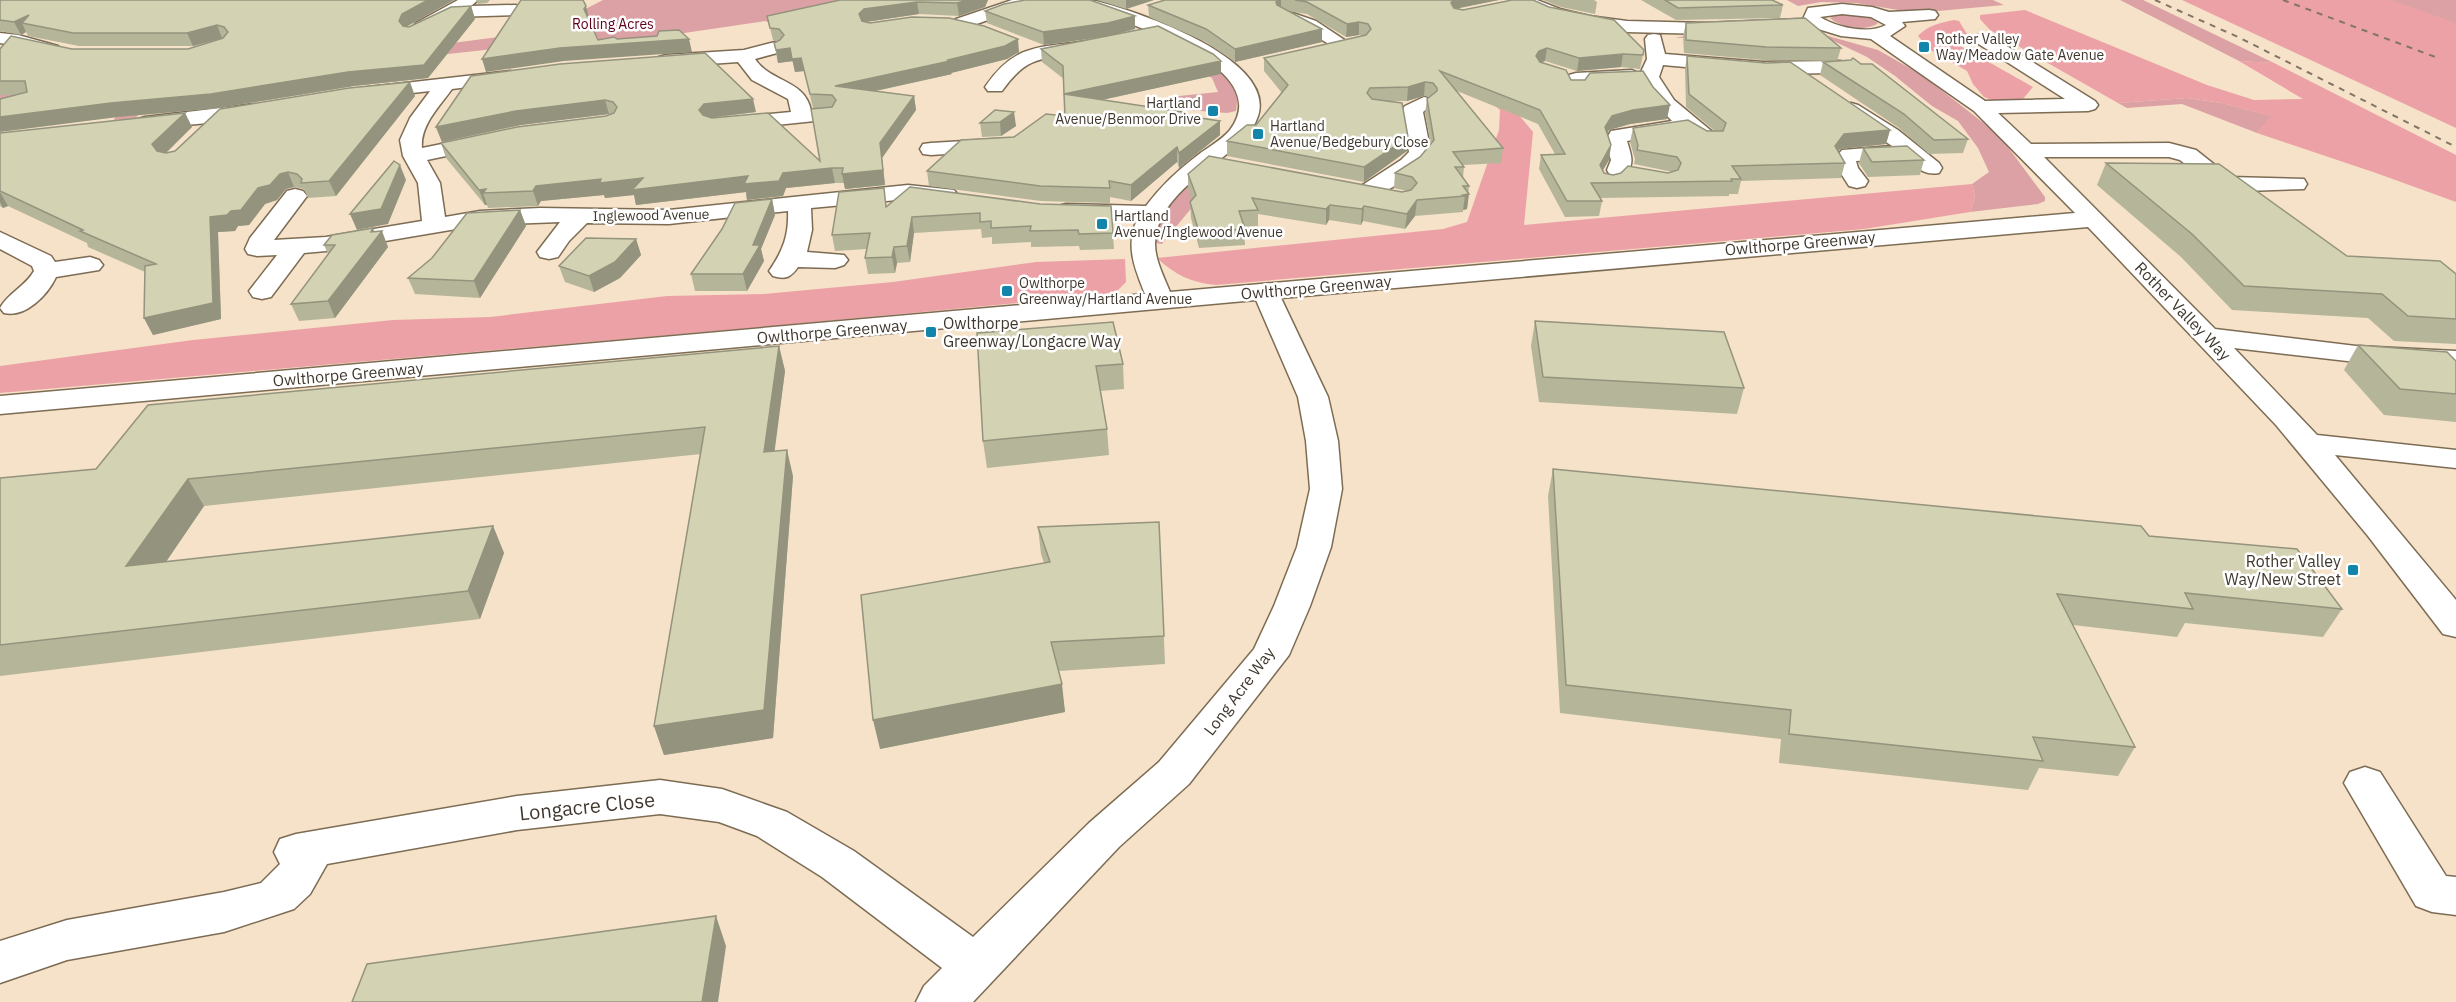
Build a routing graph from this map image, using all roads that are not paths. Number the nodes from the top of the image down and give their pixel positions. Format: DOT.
graph roads {
  1 [pos="470,0"];
  2 [pos="1028,0"];
  3 [pos="1077,0"];
  4 [pos="1518,2"];
  5 [pos="1153,8"];
  6 [pos="515,10"];
  7 [pos="452,12"];
  8 [pos="1323,14"];
  9 [pos="1929,15"];
  10 [pos="1124,17"];
  11 [pos="944,21"];
  12 [pos="962,23"];
  13 [pos="1881,26"];
  14 [pos="1653,28"];
  15 [pos="1162,30"];
  16 [pos="993,31"];
  17 [pos="414,32"];
  18 [pos="0,38"];
  19 [pos="1131,39"];
  20 [pos="1983,39"];
  21 [pos="1014,40"];
  22 [pos="1109,43"];
  23 [pos="775,48"];
  24 [pos="1321,51"];
  25 [pos="1042,53"];
  26 [pos="68,54"];
  27 [pos="744,56"];
  28 [pos="643,63"];
  29 [pos="1254,66"];
  30 [pos="1840,67"];
  31 [pos="1653,68"];
  32 [pos="1792,68"];
  33 [pos="1232,70"];
  34 [pos="1556,72"];
  35 [pos="532,74"];
  36 [pos="445,85"];
  37 [pos="995,87"];
  38 [pos="344,95"];
  39 [pos="157,100"];
  40 [pos="276,106"];
  41 [pos="1981,107"];
  42 [pos="1389,108"];
  43 [pos="218,116"];
  44 [pos="827,116"];
  45 [pos="802,117"];
  46 [pos="715,124"];
  47 [pos="1690,125"];
  48 [pos="510,135"];
  49 [pos="1594,135"];
  50 [pos="1619,136"];
  51 [pos="196,138"];
  52 [pos="1710,139"];
  53 [pos="1013,140"];
  54 [pos="1910,151"];
  55 [pos="2026,151"];
  56 [pos="414,156"];
  57 [pos="1206,161"];
  58 [pos="1238,167"];
  59 [pos="1931,168"];
  60 [pos="1642,174"];
  61 [pos="1857,181"];
  62 [pos="2224,184"];
  63 [pos="2296,184"];
  64 [pos="908,192"];
  65 [pos="295,196"];
  66 [pos="1401,198"];
  67 [pos="969,199"];
  68 [pos="799,202"];
  69 [pos="2254,206"];
  70 [pos="1041,210"];
  71 [pos="1151,213"];
  72 [pos="580,216"];
  73 [pos="2094,219"];
  74 [pos="434,224"];
  75 [pos="0,240"];
  76 [pos="295,248"];
  77 [pos="549,252"];
  78 [pos="835,260"];
  79 [pos="90,265"];
  80 [pos="47,271"];
  81 [pos="262,291"];
  82 [pos="1265,291"];
  83 [pos="1161,302"];
  84 [pos="13,307"];
  85 [pos="2207,336"];
  86 [pos="2456,360"];
  87 [pos="0,405"];
  88 [pos="2307,444"];
  89 [pos="2456,459"];
  90 [pos="2456,625"];
  91 [pos="2365,783"];
  92 [pos="2456,896"];
  93 [pos="0,962"];
  94 [pos="976,966"];
  95 [pos="941,1002"];
  1 -- 7 [label="street"];
  2 -- 12 [label="street"];
  3 -- 10 [label="street"];
  4 -- 14 [label="street"];
  5 -- 10 [label="street"];
  6 -- 7 [label="street"];
  7 -- 17 [label="street"];
  8 -- 24 [label="street"];
  9 -- 13 [label="street"];
  10 -- 15 [label="street"];
  11 -- 12 [label="street"];
  12 -- 16 [label="street"];
  13 -- 14 [label="street"];
  13 -- 41 [label="street, Rother Valley Way"];
  14 -- 31 [label="street"];
  15 -- 19 [label="street"];
  15 -- 33 [label="street"];
  18 -- 26 [label="street"];
  20 -- 41 [label="street"];
  21 -- 25 [label="street"];
  22 -- 25 [label="street"];
  23 -- 27 [label="street"];
  25 -- 37 [label="street"];
  27 -- 28 [label="street"];
  27 -- 45 [label="street"];
  29 -- 33 [label="street"];
  30 -- 32 [label="street"];
  31 -- 32 [label="street"];
  31 -- 34 [label="street"];
  31 -- 47 [label="street"];
  32 -- 54 [label="street"];
  33 -- 57 [label="street"];
  35 -- 36 [label="street"];
  36 -- 38 [label="street"];
  36 -- 56 [label="street"];
  39 -- 43 [label="street"];
  40 -- 43 [label="street"];
  41 -- 55 [label="street, Rother Valley Way"];
  42 -- 66 [label="street"];
  43 -- 51 [label="street"];
  44 -- 45 [label="street"];
  45 -- 46 [label="street"];
  47 -- 50 [label="street"];
  47 -- 52 [label="street"];
  48 -- 56 [label="street"];
  49 -- 50 [label="street"];
  50 -- 60 [label="street"];
  53 -- 64 [label="street"];
  54 -- 59 [label="street"];
  54 -- 61 [label="street"];
  55 -- 62 [label="street"];
  55 -- 73 [label="street, Rother Valley Way"];
  56 -- 74 [label="street"];
  57 -- 58 [label="street"];
  57 -- 71 [label="street"];
  62 -- 63 [label="street"];
  62 -- 69 [label="street"];
  64 -- 67 [label="street, Inglewood Avenue"];
  64 -- 68 [label="street, Inglewood Avenue"];
  65 -- 76 [label="street, Inglewood Avenue"];
  68 -- 72 [label="street, Inglewood Avenue"];
  68 -- 78 [label="street"];
  70 -- 71 [label="street"];
  71 -- 83 [label="street"];
  72 -- 74 [label="street, Inglewood Avenue"];
  72 -- 77 [label="street"];
  73 -- 82 [label="street, Owlthorpe Greenway"];
  73 -- 85 [label="street, Rother Valley Way"];
  74 -- 76 [label="street, Inglewood Avenue"];
  75 -- 80 [label="street"];
  76 -- 81 [label="street"];
  79 -- 80 [label="street"];
  80 -- 84 [label="street"];
  82 -- 83 [label="street, Owlthorpe Greenway"];
  82 -- 94 [label="street, Long Acre Way"];
  83 -- 87 [label="street, Owlthorpe Greenway"];
  85 -- 86 [label="street"];
  85 -- 88 [label="street, Rother Valley Way"];
  88 -- 89 [label="street"];
  88 -- 90 [label="street, Rother Valley Way"];
  91 -- 92 [label="street"];
  93 -- 94 [label="street, Longacre Close"];
  94 -- 95 [label="street, Long Acre Way"];
}
